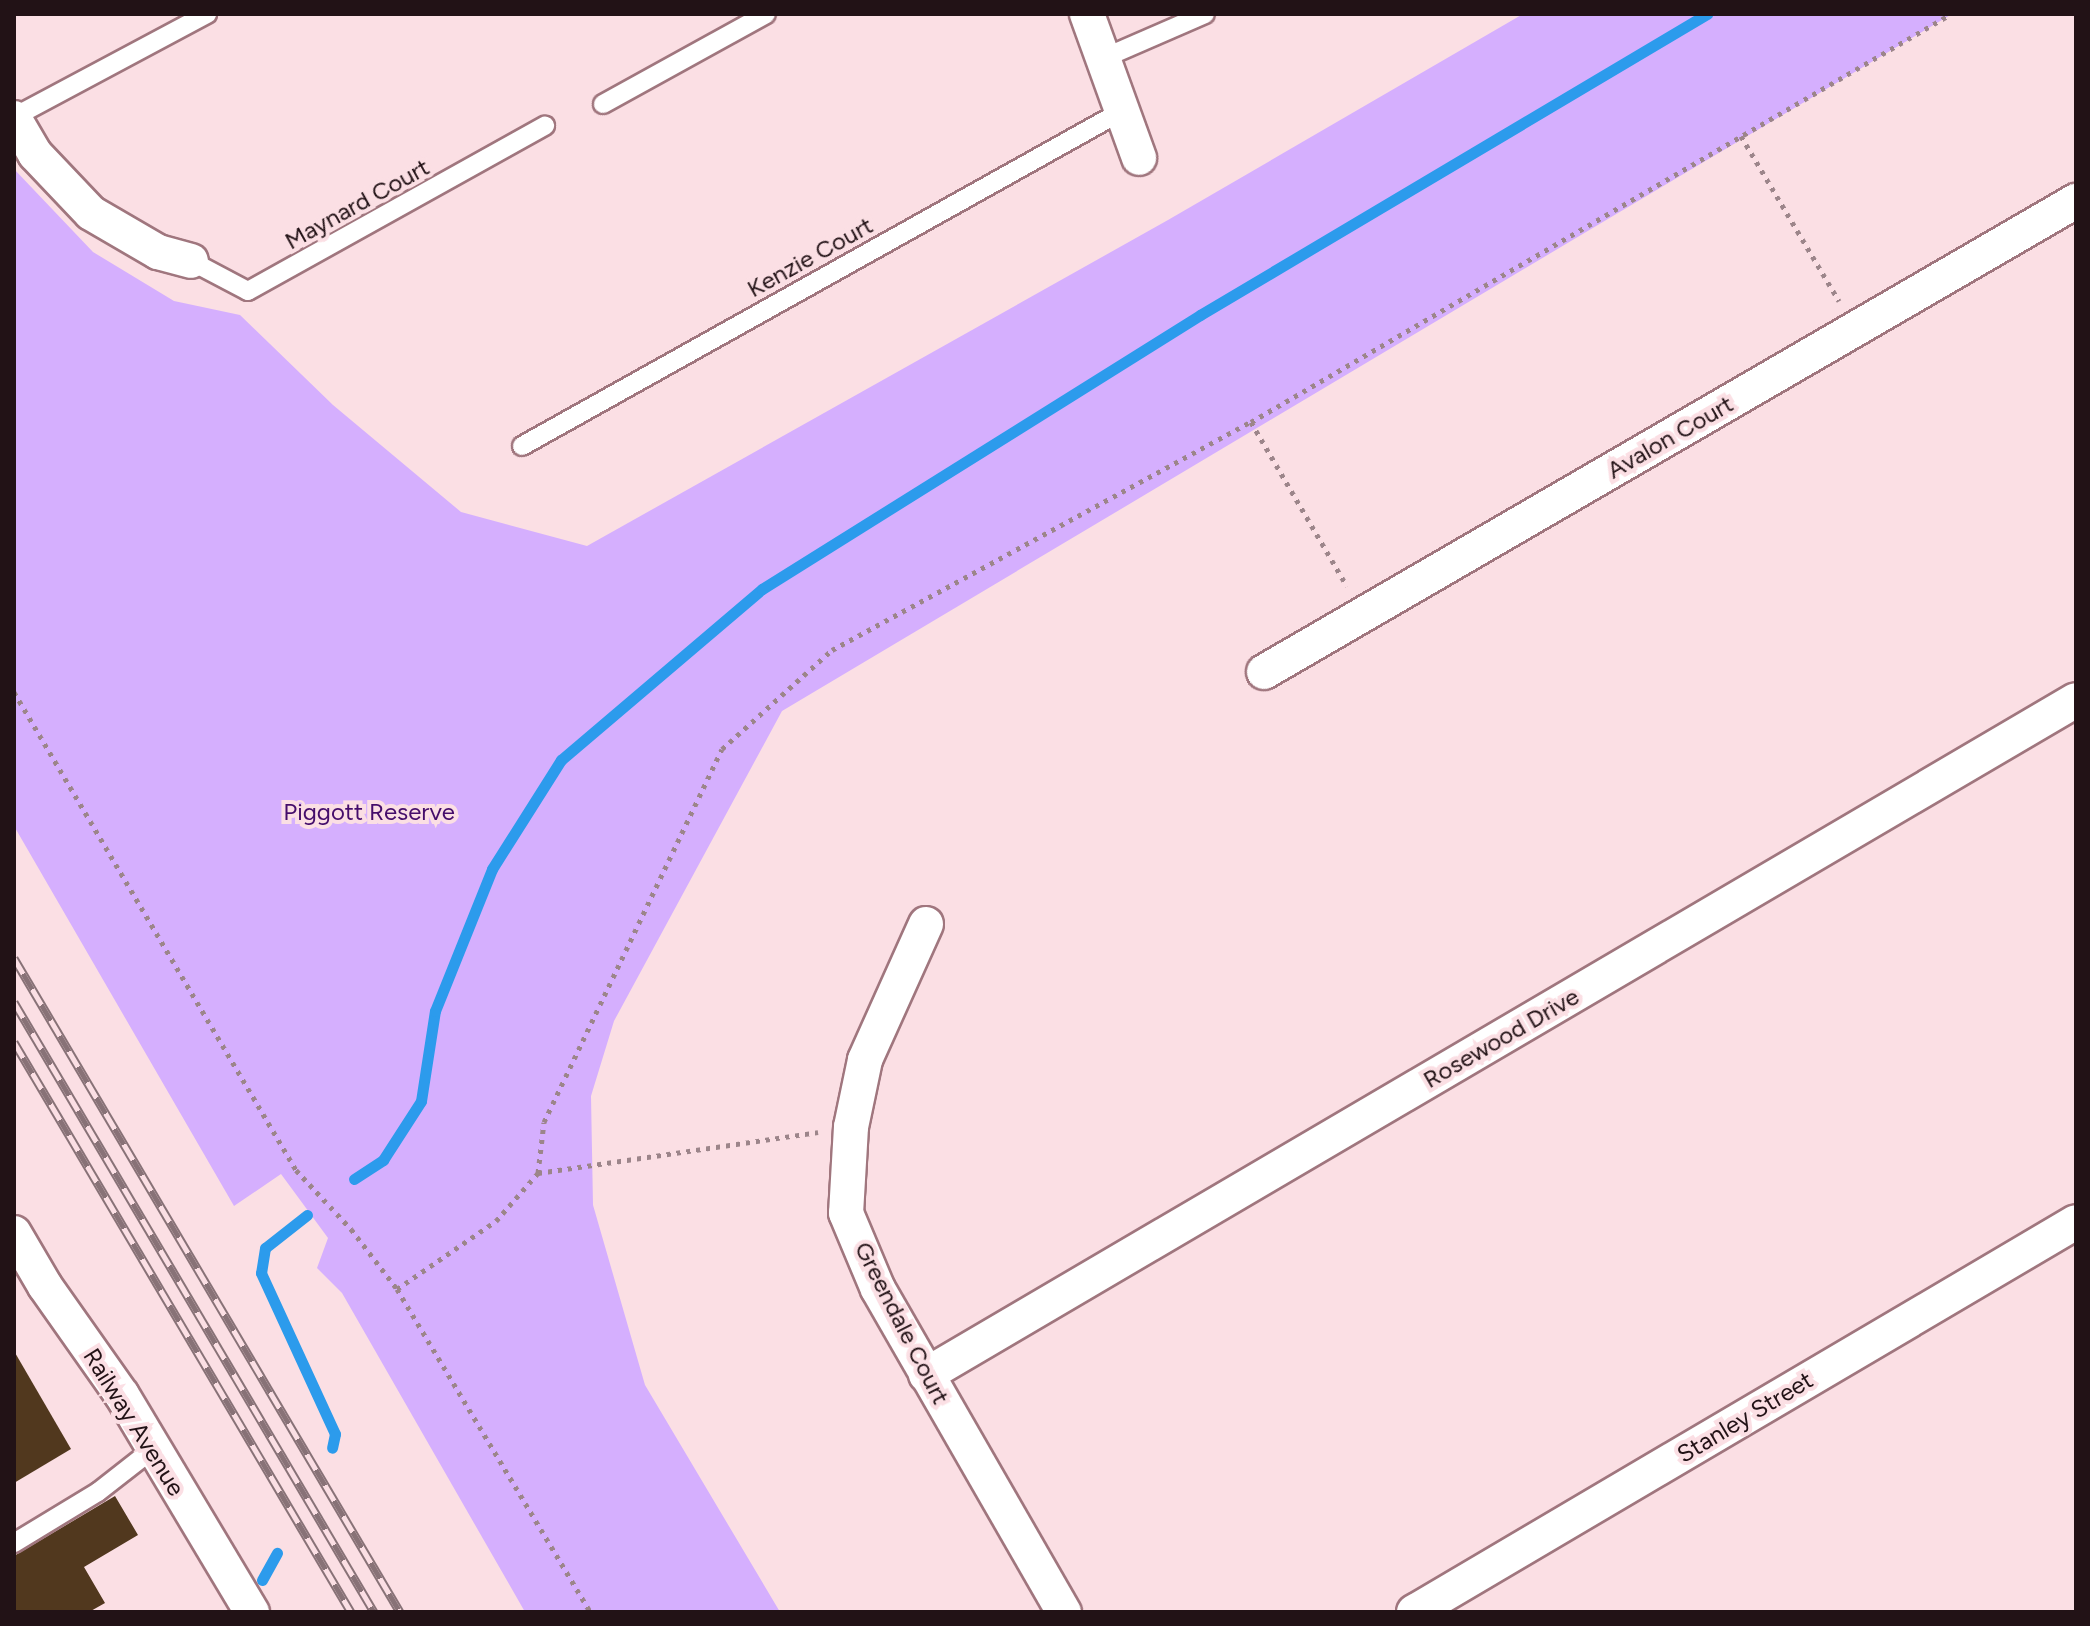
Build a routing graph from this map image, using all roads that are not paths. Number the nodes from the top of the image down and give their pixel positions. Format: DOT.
graph roads {
  1 [pos="207,14"];
  2 [pos="766,14"];
  3 [pos="1087,14"];
  4 [pos="1205,14"];
  5 [pos="1104,58"];
  6 [pos="603,104"];
  7 [pos="1122,111"];
  8 [pos="14,117"];
  9 [pos="545,126"];
  10 [pos="1139,158"];
  11 [pos="2076,201"];
  12 [pos="191,261"];
  13 [pos="522,446"];
  14 [pos="1264,672"];
  15 [pos="2076,700"];
  16 [pos="926,924"];
  17 [pos="2076,1222"];
  18 [pos="14,1233"];
  19 [pos="926,1375"];
  20 [pos="153,1449"];
  21 [pos="14,1543"];
  22 [pos="252,1612"];
  23 [pos="1064,1612"];
  24 [pos="1414,1612"];
  1 -- 8 [label="lane"];
  2 -- 6 [label="lane"];
  3 -- 5 [label="street"];
  4 -- 5 [label="lane"];
  5 -- 7 [label="street"];
  7 -- 10 [label="street"];
  7 -- 13 [label="lane, Kenzie Court"];
  8 -- 12 [label="street"];
  9 -- 12 [label="lane, Maynard Court"];
  11 -- 14 [label="street, Avalon Court"];
  15 -- 19 [label="street, Rosewood Drive"];
  16 -- 19 [label="street, Greendale Court"];
  17 -- 24 [label="street, Stanley Street"];
  18 -- 20 [label="street, Railway Avenue"];
  19 -- 23 [label="street, Greendale Court"];
  20 -- 21 [label="lane"];
  20 -- 22 [label="street, Railway Avenue"];
}
